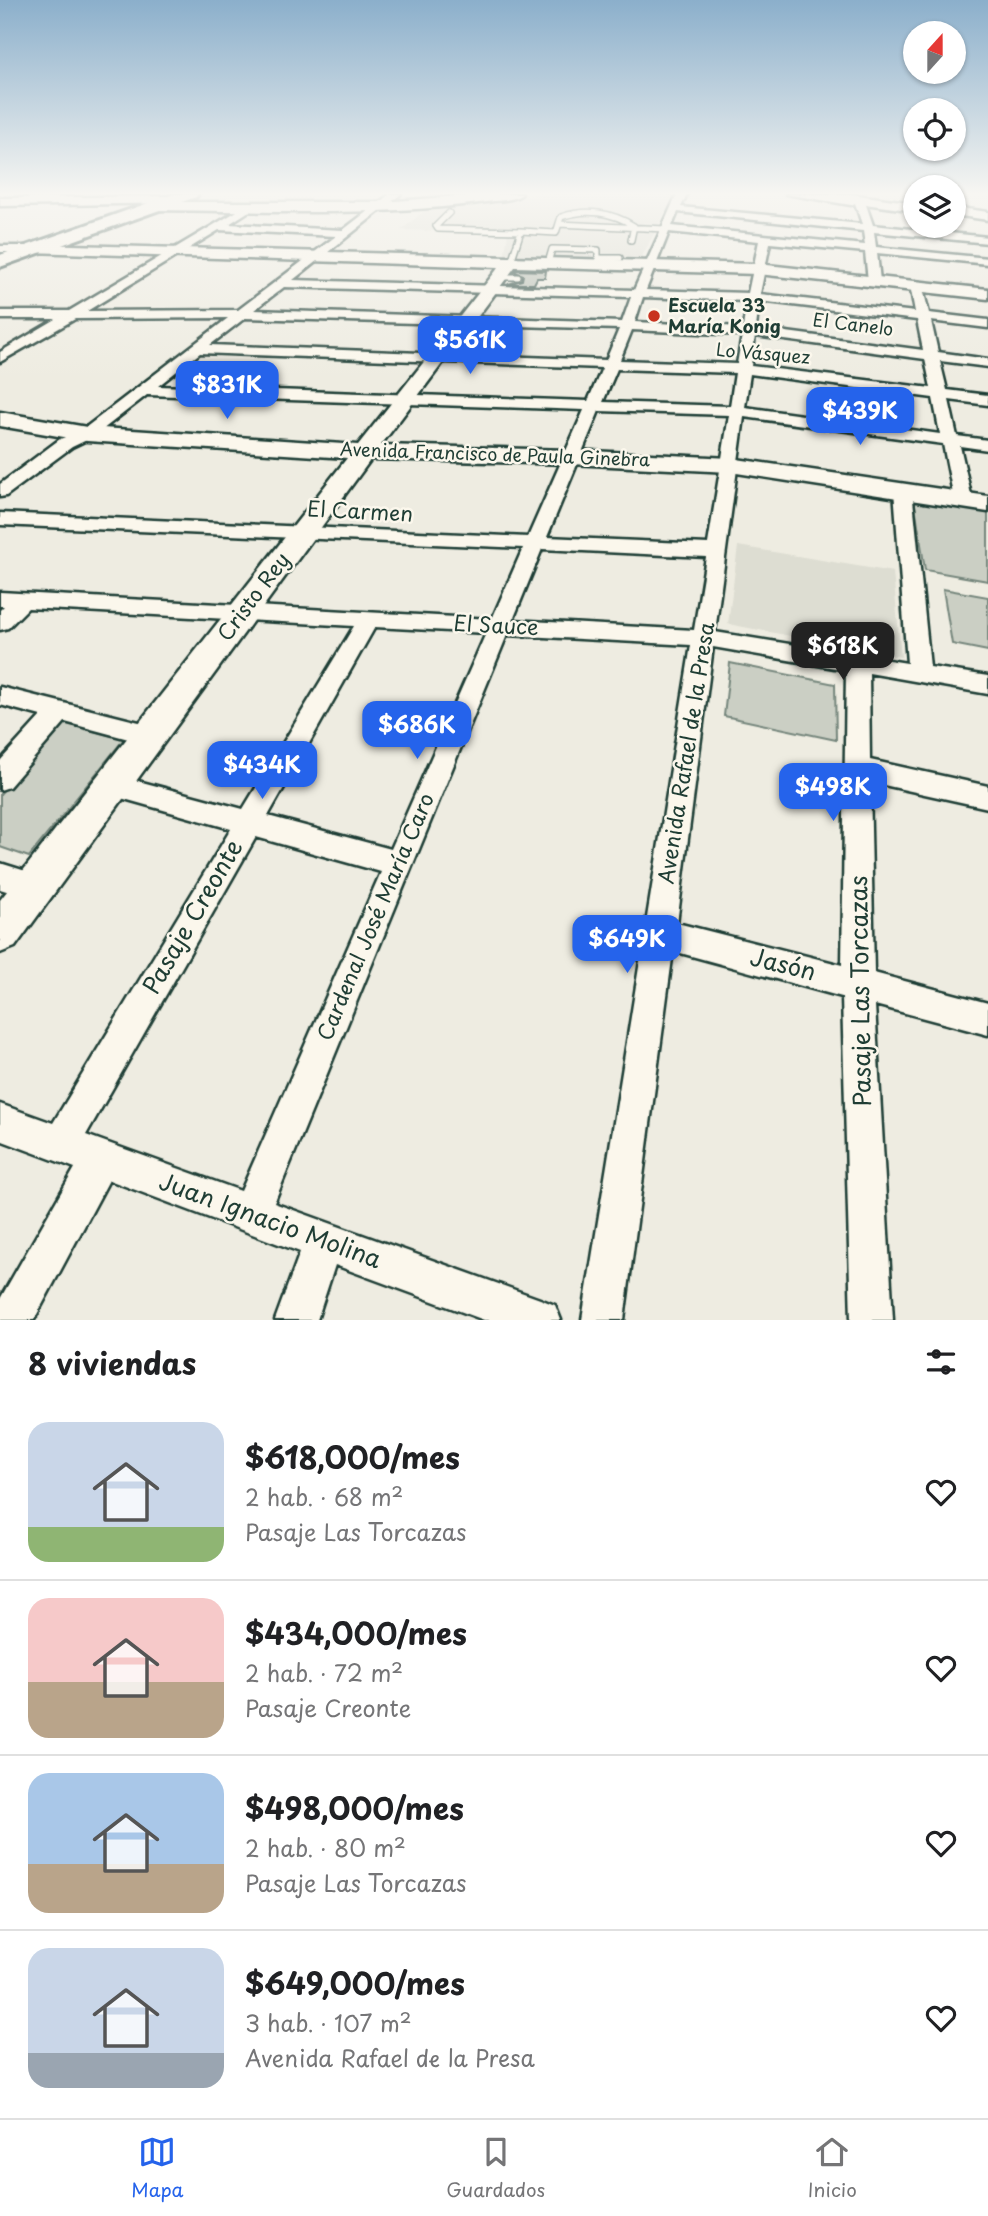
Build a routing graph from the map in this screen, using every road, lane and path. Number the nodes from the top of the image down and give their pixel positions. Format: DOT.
graph roads {
  1 [pos="170,256"];
  2 [pos="267,256"];
  3 [pos="512,256"];
  4 [pos="550,256"];
  5 [pos="598,256"];
  6 [pos="653,256"];
  7 [pos="761,256"];
  8 [pos="872,256"];
  9 [pos="935,256"];
  10 [pos="317,257"];
  11 [pos="620,258"];
  12 [pos="988,261"];
  13 [pos="548,263"];
  14 [pos="648,266"];
  15 [pos="758,269"];
  16 [pos="505,276"];
  17 [pos="874,281"];
  18 [pos="283,283"];
  19 [pos="916,285"];
  20 [pos="639,293"];
  21 [pos="988,294"];
  22 [pos="754,297"];
  23 [pos="242,314"];
  24 [pos="72,315"];
  25 [pos="923,315"];
  26 [pos="0,316"];
  27 [pos="466,319"];
  28 [pos="988,324"];
  29 [pos="627,327"];
  30 [pos="749,331"];
  31 [pos="197,348"];
  32 [pos="931,354"];
  33 [pos="0,358"];
  34 [pos="437,358"];
  35 [pos="988,363"];
  36 [pos="611,364"];
  37 [pos="744,369"];
  38 [pos="143,390"];
  39 [pos="940,394"];
  40 [pos="405,399"];
  41 [pos="988,400"];
  42 [pos="593,407"];
  43 [pos="738,411"];
  44 [pos="0,419"];
  45 [pos="86,434"];
  46 [pos="950,440"];
  47 [pos="988,445"];
  48 [pos="364,452"];
  49 [pos="572,457"];
  50 [pos="730,465"];
  51 [pos="903,490"];
  52 [pos="0,492"];
  53 [pos="976,501"];
  54 [pos="0,504"];
  55 [pos="0,519"];
  56 [pos="302,532"];
  57 [pos="535,543"];
  58 [pos="718,551"];
  59 [pos="0,599"];
  60 [pos="23,600"];
  61 [pos="244,611"];
  62 [pos="369,619"];
  63 [pos="0,623"];
  64 [pos="499,626"];
  65 [pos="705,638"];
  66 [pos="857,662"];
  67 [pos="919,674"];
  68 [pos="988,685"];
  69 [pos="0,696"];
  70 [pos="60,711"];
  71 [pos="150,734"];
  72 [pos="857,768"];
  73 [pos="0,779"];
  74 [pos="112,785"];
  75 [pos="988,797"];
  76 [pos="248,823"];
  77 [pos="399,864"];
  78 [pos="0,876"];
  79 [pos="35,887"];
  80 [pos="0,933"];
  81 [pos="660,933"];
  82 [pos="858,984"];
  83 [pos="988,1018"];
  84 [pos="0,1122"];
  85 [pos="61,1144"];
  86 [pos="100,1159"];
  87 [pos="250,1214"];
  88 [pos="324,1240"];
  89 [pos="11,1320"];
  90 [pos="296,1320"];
  91 [pos="540,1320"];
  92 [pos="603,1320"];
  93 [pos="872,1320"];
  1 -- 24 [label="street"];
  2 -- 10 [label="street"];
  3 -- 16 [label="lane"];
  4 -- 13 [label="lane"];
  5 -- 11 [label="lane"];
  6 -- 14 [label="street, Cardenal José María Caro"];
  7 -- 15 [label="street, Avenida Rafael de la Presa"];
  8 -- 17 [label="street"];
  9 -- 12 [label="street"];
  10 -- 16 [label="street"];
  10 -- 18 [label="street"];
  13 -- 14 [label="street"];
  13 -- 16 [label="street"];
  14 -- 15 [label="street"];
  14 -- 20 [label="street, Cardenal José María Caro"];
  15 -- 17 [label="street"];
  15 -- 22 [label="street, Avenida Rafael de la Presa"];
  16 -- 18 [label="street"];
  16 -- 20 [label="street"];
  16 -- 27 [label="street, Cristo Rey"];
  17 -- 19 [label="street"];
  18 -- 23 [label="street"];
  19 -- 21 [label="street"];
  19 -- 25 [label="street"];
  20 -- 22 [label="street"];
  20 -- 29 [label="street, Cardenal José María Caro"];
  22 -- 25 [label="street"];
  22 -- 30 [label="street, Avenida Rafael de la Presa"];
  23 -- 24 [label="street, El Canelo"];
  23 -- 27 [label="street, El Canelo"];
  23 -- 31 [label="street"];
  24 -- 26 [label="street, El Canelo"];
  24 -- 33 [label="street"];
  25 -- 28 [label="street"];
  25 -- 32 [label="street"];
  27 -- 29 [label="street, El Canelo"];
  27 -- 34 [label="street, Cristo Rey"];
  29 -- 30 [label="street, El Canelo"];
  29 -- 36 [label="street, Cardenal José María Caro"];
  30 -- 32 [label="street, El Canelo"];
  30 -- 37 [label="street, Avenida Rafael de la Presa"];
  31 -- 34 [label="street, Lo Vásquez"];
  31 -- 38 [label="street"];
  32 -- 35 [label="street, El Canelo"];
  32 -- 39 [label="street"];
  34 -- 36 [label="street, Lo Vásquez"];
  34 -- 40 [label="street, Cristo Rey"];
  36 -- 37 [label="street, Lo Vásquez"];
  36 -- 42 [label="street, Cardenal José María Caro"];
  37 -- 39 [label="street, Lo Vásquez"];
  37 -- 43 [label="street, Avenida Rafael de la Presa"];
  38 -- 40 [label="street"];
  38 -- 45 [label="street"];
  39 -- 41 [label="street, Lo Vásquez"];
  39 -- 46 [label="street"];
  40 -- 42 [label="street"];
  40 -- 48 [label="street, Cristo Rey"];
  42 -- 43 [label="street"];
  42 -- 49 [label="street, Cardenal José María Caro"];
  43 -- 46 [label="street"];
  43 -- 50 [label="street, Avenida Rafael de la Presa"];
  44 -- 45 [label="street, Avenida Francisco de Paula Ginebra"];
  45 -- 48 [label="street, Avenida Francisco de Paula Ginebra"];
  45 -- 52 [label="street"];
  45 -- 54 [label="street"];
  46 -- 47 [label="street"];
  46 -- 53 [label="street"];
  48 -- 49 [label="street, Avenida Francisco de Paula Ginebra"];
  48 -- 56 [label="street, Cristo Rey"];
  49 -- 50 [label="street, Avenida Francisco de Paula Ginebra"];
  49 -- 57 [label="street, Cardenal José María Caro"];
  50 -- 51 [label="street, Avenida Francisco de Paula Ginebra"];
  50 -- 58 [label="street, Avenida Rafael de la Presa"];
  51 -- 53 [label="street, Avenida Francisco de Paula Ginebra"];
  51 -- 67 [label="street"];
  55 -- 56 [label="street, El Carmen"];
  56 -- 57 [label="street, El Carmen"];
  56 -- 61 [label="street, Cristo Rey"];
  57 -- 58 [label="street, El Carmen"];
  57 -- 64 [label="street, Cardenal José María Caro"];
  58 -- 65 [label="street, Avenida Rafael de la Presa"];
  59 -- 60 [label="street, El Sauce"];
  60 -- 61 [label="street, El Sauce"];
  60 -- 63 [label="street"];
  61 -- 62 [label="street, El Sauce"];
  61 -- 71 [label="street, Cristo Rey"];
  62 -- 64 [label="street, El Sauce"];
  62 -- 76 [label="street, Pasaje Creonte"];
  64 -- 65 [label="street, El Sauce"];
  64 -- 77 [label="street, Cardenal José María Caro"];
  65 -- 66 [label="street, El Sauce"];
  65 -- 81 [label="street, Avenida Rafael de la Presa"];
  66 -- 67 [label="street, El Sauce"];
  66 -- 72 [label="street, Pasaje Las Torcazas"];
  67 -- 68 [label="street, El Sauce"];
  69 -- 70 [label="street"];
  70 -- 71 [label="street"];
  70 -- 73 [label="street"];
  71 -- 74 [label="street, Cristo Rey"];
  72 -- 75 [label="street"];
  72 -- 82 [label="street, Pasaje Las Torcazas"];
  74 -- 76 [label="street"];
  74 -- 79 [label="street, Cristo Rey"];
  76 -- 77 [label="street"];
  76 -- 85 [label="street, Pasaje Creonte"];
  77 -- 87 [label="street, Cardenal José María Caro"];
  78 -- 79 [label="street"];
  79 -- 80 [label="street, Cristo Rey"];
  81 -- 82 [label="street, Jasón"];
  81 -- 92 [label="street, Avenida Rafael de la Presa"];
  82 -- 83 [label="street, Jasón"];
  82 -- 93 [label="street, Pasaje Las Torcazas"];
  84 -- 85 [label="street, Juan Ignacio Molina"];
  85 -- 86 [label="street, Juan Ignacio Molina"];
  86 -- 87 [label="street, Juan Ignacio Molina"];
  86 -- 89 [label="street"];
  87 -- 88 [label="street, Juan Ignacio Molina"];
  88 -- 90 [label="street"];
  88 -- 91 [label="street, Juan Ignacio Molina"];
}
